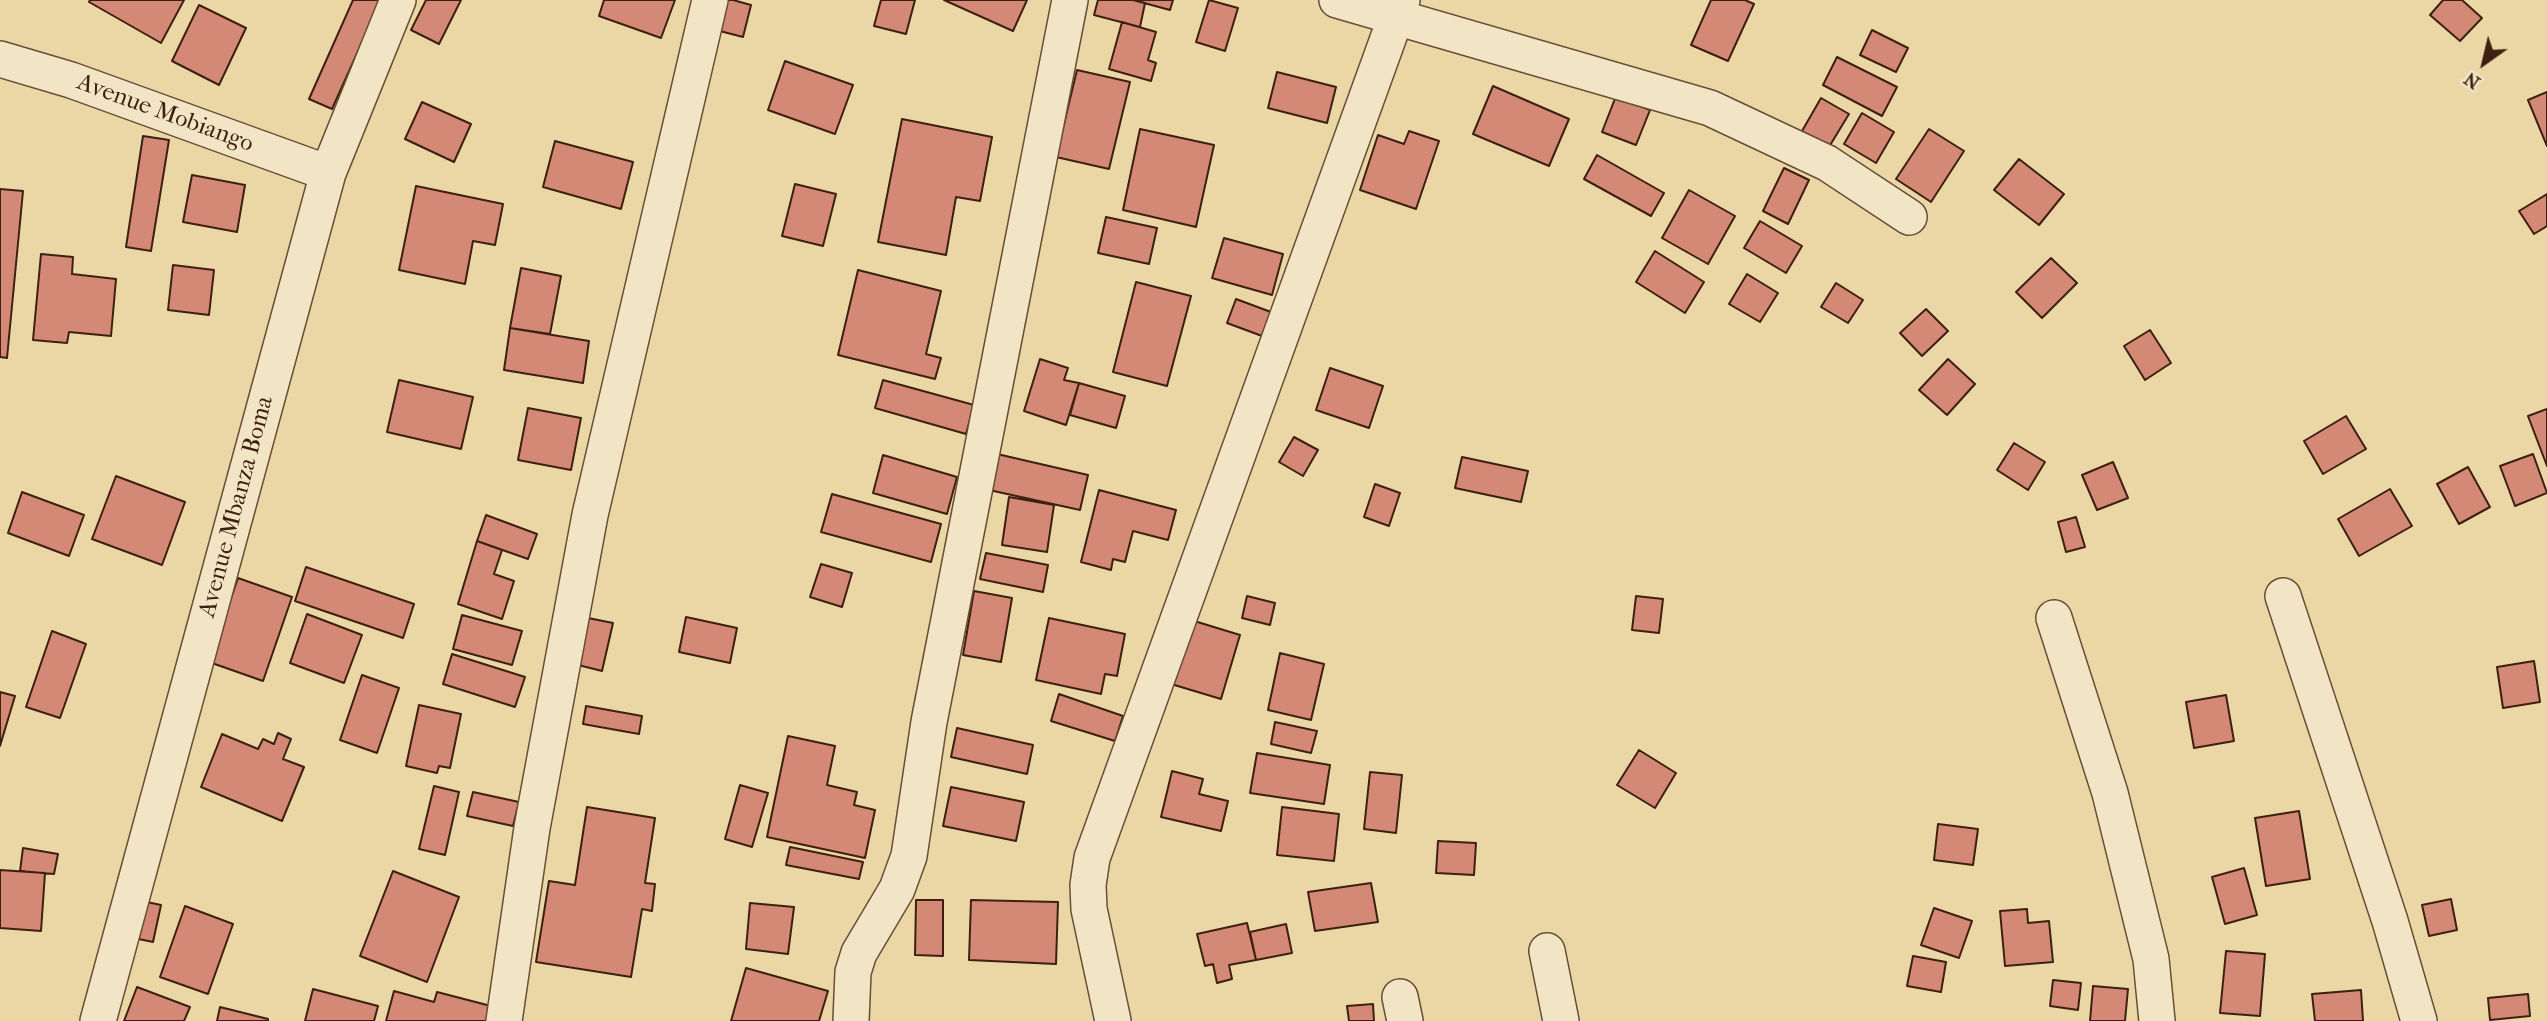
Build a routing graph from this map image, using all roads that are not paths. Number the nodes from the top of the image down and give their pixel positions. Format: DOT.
graph roads {
  1 [pos="398,0"];
  2 [pos="709,0"];
  3 [pos="1070,0"];
  4 [pos="1337,0"];
  5 [pos="1399,8"];
  6 [pos="0,59"];
  7 [pos="328,173"];
  8 [pos="1909,217"];
  9 [pos="2283,596"];
  10 [pos="2054,618"];
  11 [pos="1547,951"];
  12 [pos="98,1021"];
  13 [pos="504,1021"];
  14 [pos="851,1021"];
  15 [pos="1113,1021"];
  16 [pos="1561,1021"];
  17 [pos="2157,1021"];
  18 [pos="2419,1021"];
  1 -- 7 [label="street, Avenue Mbanza Boma"];
  2 -- 13 [label="street"];
  3 -- 14 [label="street"];
  4 -- 5 [label="street"];
  5 -- 8 [label="street"];
  5 -- 15 [label="street"];
  6 -- 7 [label="street, Avenue Mobiango"];
  7 -- 12 [label="street, Avenue Mbanza Boma"];
  9 -- 18 [label="street"];
  10 -- 17 [label="street"];
  11 -- 16 [label="street"];
}
